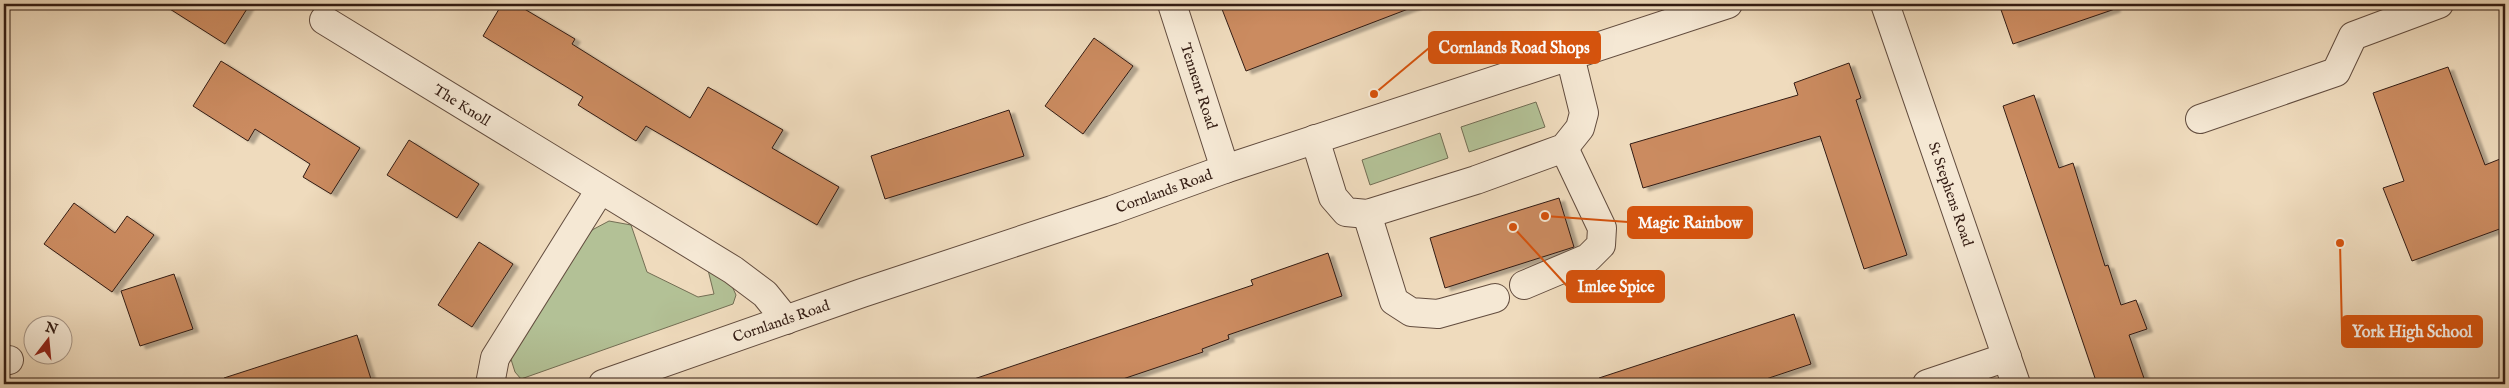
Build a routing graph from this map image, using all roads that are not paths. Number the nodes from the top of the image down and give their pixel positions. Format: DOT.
graph roads {
  1 [pos="1172,4"];
  2 [pos="1728,4"];
  3 [pos="1885,4"];
  4 [pos="2439,4"];
  5 [pos="324,20"];
  6 [pos="1570,56"];
  7 [pos="2200,119"];
  8 [pos="1315,139"];
  9 [pos="1564,148"];
  10 [pos="1225,169"];
  11 [pos="600,190"];
  12 [pos="1367,214"];
  13 [pos="1524,285"];
  14 [pos="1495,298"];
  15 [pos="786,320"];
  16 [pos="2006,356"];
  17 [pos="490,384"];
  18 [pos="603,384"];
  19 [pos="1927,384"];
  20 [pos="2016,384"];
  1 -- 10 [label="street, Tennent Road"];
  2 -- 6 [label="street, Cornlands Road"];
  3 -- 16 [label="street, St Stephens Road"];
  4 -- 7 [label="street"];
  5 -- 11 [label="street, The Knoll"];
  6 -- 8 [label="street, Cornlands Road"];
  6 -- 9 [label="street"];
  8 -- 10 [label="street, Cornlands Road"];
  8 -- 12 [label="street"];
  9 -- 12 [label="street"];
  9 -- 13 [label="street"];
  10 -- 15 [label="street, Cornlands Road"];
  11 -- 15 [label="street, The Knoll"];
  11 -- 17 [label="street"];
  12 -- 14 [label="street"];
  15 -- 18 [label="street, Cornlands Road"];
  16 -- 19 [label="street"];
  16 -- 20 [label="street, St Stephens Road"];
}
